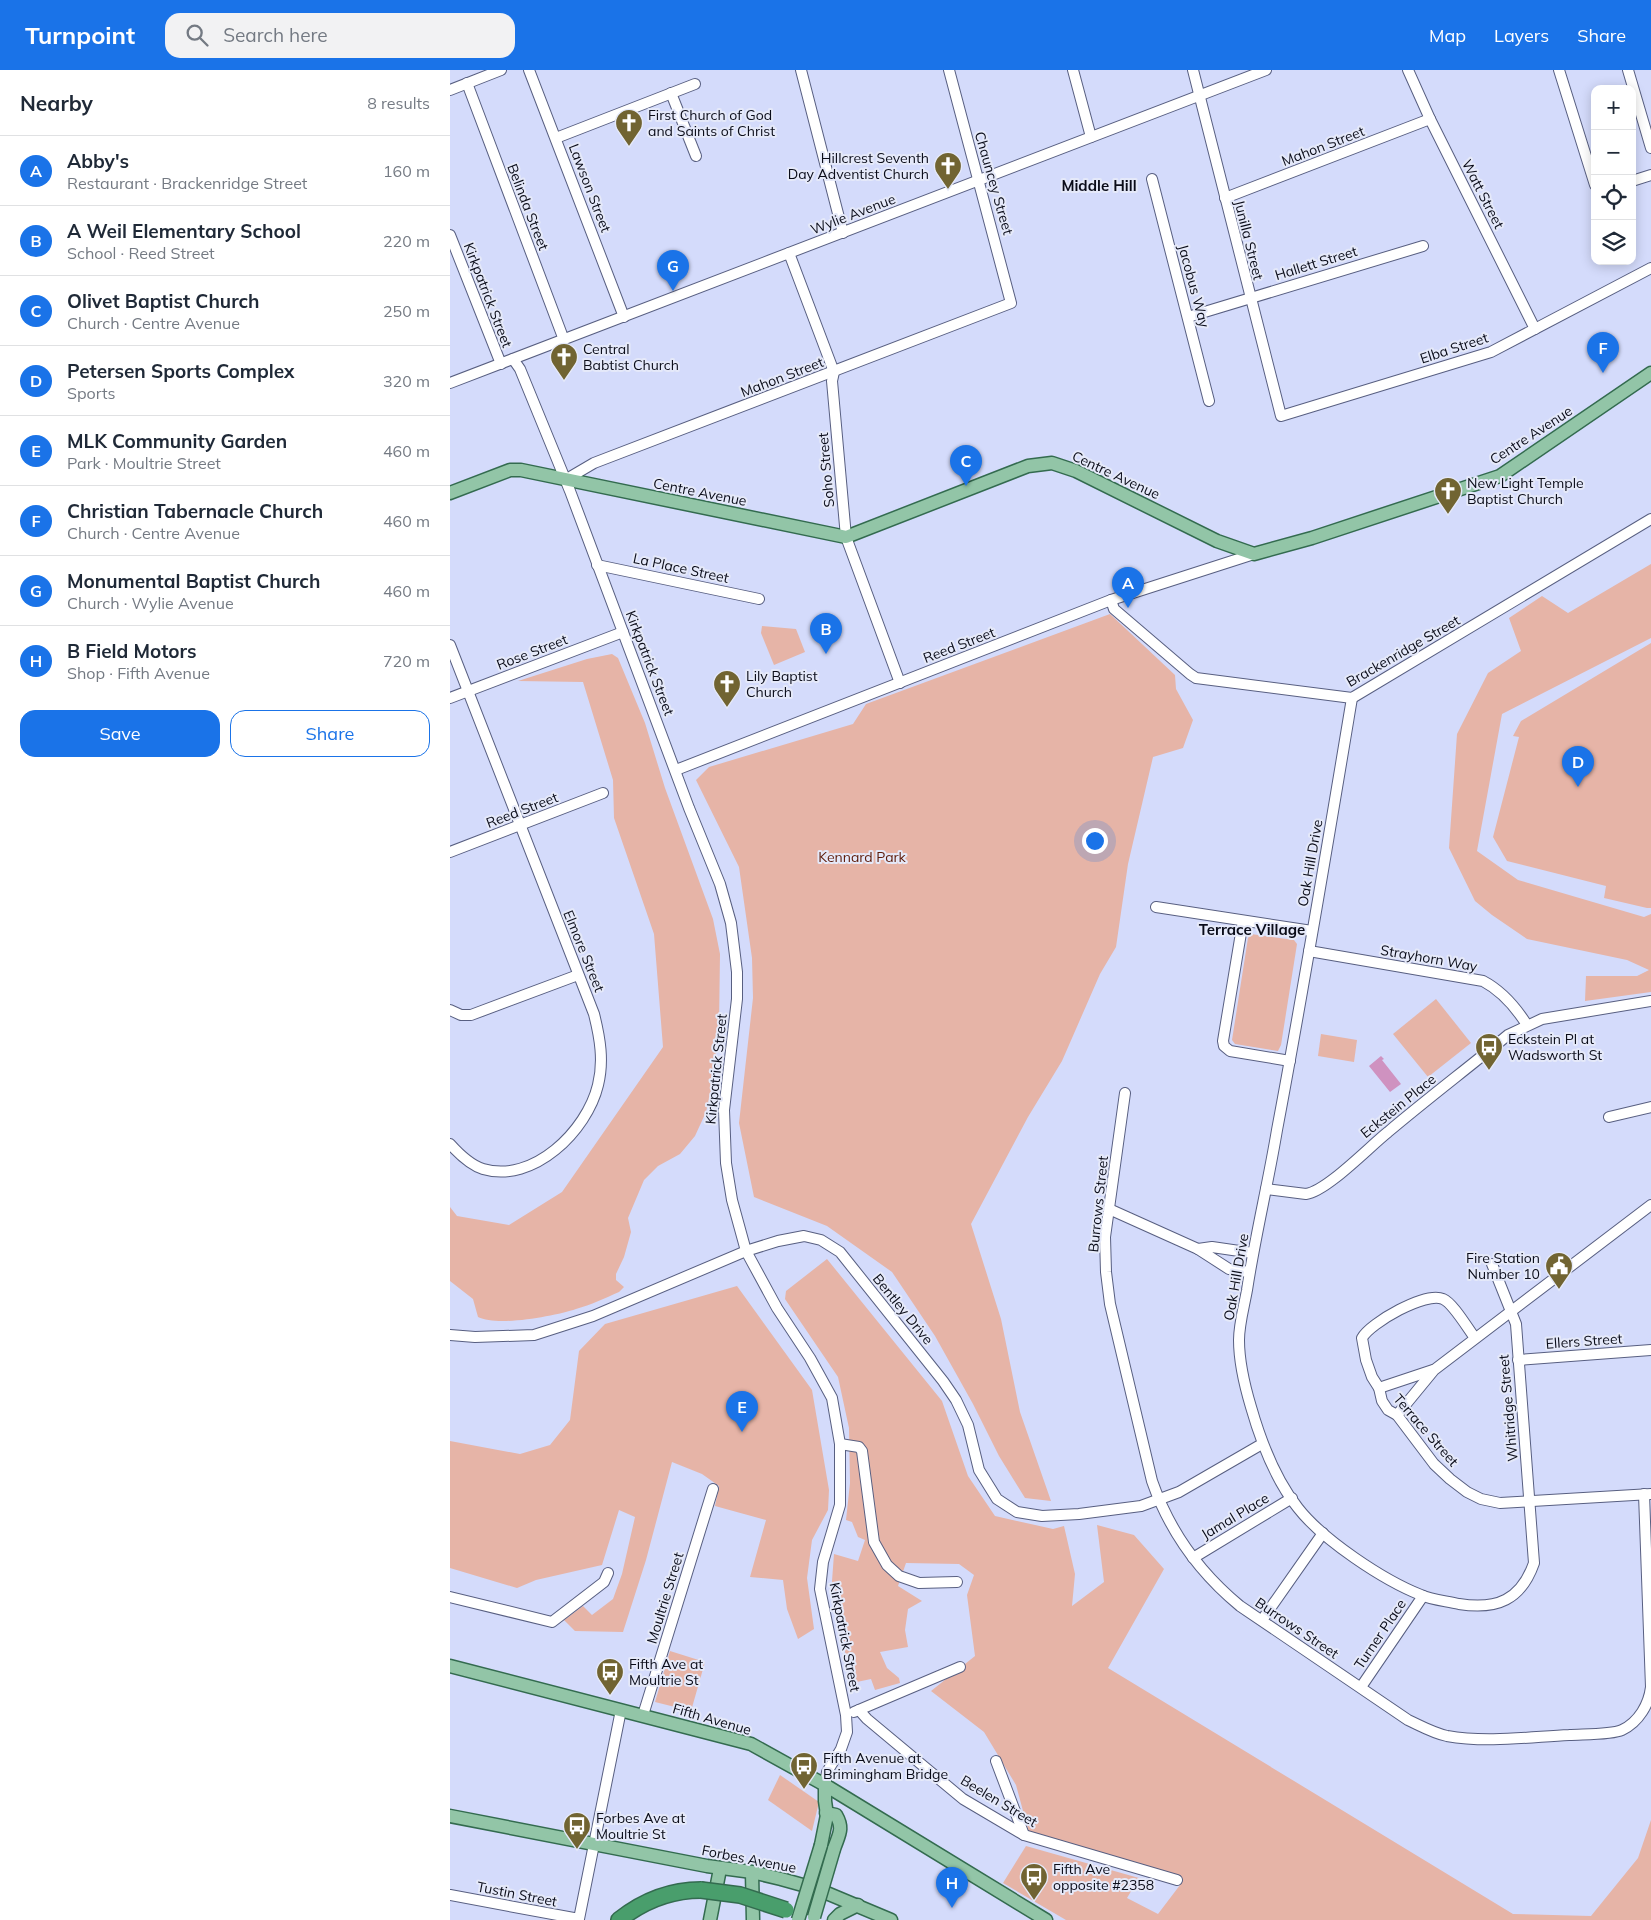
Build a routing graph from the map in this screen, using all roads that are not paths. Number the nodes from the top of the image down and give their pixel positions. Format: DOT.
graph roads {
  1 [pos="500,70"];
  2 [pos="529,70"];
  3 [pos="801,70"];
  4 [pos="949,70"];
  5 [pos="1073,70"];
  6 [pos="1193,70"];
  7 [pos="1266,70"];
  8 [pos="1408,70"];
  9 [pos="1559,70"];
  10 [pos="1628,70"];
  11 [pos="467,83"];
  12 [pos="695,84"];
  13 [pos="450,90"];
  14 [pos="671,93"];
  15 [pos="1199,96"];
  16 [pos="1430,119"];
  17 [pos="1091,137"];
  18 [pos="556,138"];
  19 [pos="1651,148"];
  20 [pos="696,156"];
  21 [pos="1592,175"];
  22 [pos="1651,175"];
  23 [pos="1152,179"];
  24 [pos="1636,180"];
  25 [pos="978,181"];
  26 [pos="1225,198"];
  27 [pos="843,233"];
  28 [pos="450,235"];
  29 [pos="1422,246"];
  30 [pos="789,253"];
  31 [pos="1651,268"];
  32 [pos="1250,297"];
  33 [pos="1011,303"];
  34 [pos="1188,316"];
  35 [pos="624,317"];
  36 [pos="1535,329"];
  37 [pos="564,340"];
  38 [pos="513,360"];
  39 [pos="501,364"];
  40 [pos="834,372"];
  41 [pos="1651,373"];
  42 [pos="450,383"];
  43 [pos="1209,401"];
  44 [pos="1281,416"];
  45 [pos="565,480"];
  46 [pos="450,493"];
  47 [pos="1651,519"];
  48 [pos="846,538"];
  49 [pos="1254,554"];
  50 [pos="597,565"];
  51 [pos="759,599"];
  52 [pos="1111,600"];
  53 [pos="623,632"];
  54 [pos="450,645"];
  55 [pos="900,683"];
  56 [pos="468,691"];
  57 [pos="450,698"];
  58 [pos="1352,698"];
  59 [pos="676,770"];
  60 [pos="603,793"];
  61 [pos="520,825"];
  62 [pos="450,852"];
  63 [pos="1156,907"];
  64 [pos="1243,921"];
  65 [pos="1312,931"];
  66 [pos="1309,951"];
  67 [pos="578,975"];
  68 [pos="1651,1001"];
  69 [pos="450,1010"];
  70 [pos="1527,1025"];
  71 [pos="1290,1061"];
  72 [pos="1125,1093"];
  73 [pos="1651,1107"];
  74 [pos="1609,1117"];
  75 [pos="450,1144"];
  76 [pos="1266,1189"];
  77 [pos="1651,1205"];
  78 [pos="1109,1209"];
  79 [pos="1198,1249"];
  80 [pos="746,1251"];
  81 [pos="1253,1253"];
  82 [pos="1492,1264"];
  83 [pos="1249,1272"];
  84 [pos="1510,1312"];
  85 [pos="450,1335"];
  86 [pos="1475,1338"];
  87 [pos="1651,1350"];
  88 [pos="1518,1360"];
  89 [pos="1434,1370"];
  90 [pos="1379,1388"];
  91 [pos="1398,1415"];
  92 [pos="840,1444"];
  93 [pos="1262,1444"];
  94 [pos="713,1489"];
  95 [pos="1648,1494"];
  96 [pos="1292,1498"];
  97 [pos="1159,1500"];
  98 [pos="1530,1502"];
  99 [pos="1323,1533"];
  100 [pos="1193,1558"];
  101 [pos="608,1573"];
  102 [pos="957,1582"];
  103 [pos="1423,1596"];
  104 [pos="450,1597"];
  105 [pos="1262,1620"];
  106 [pos="450,1666"];
  107 [pos="960,1667"];
  108 [pos="1361,1687"];
  109 [pos="621,1710"];
  110 [pos="859,1710"];
  111 [pos="643,1715"];
  112 [pos="846,1715"];
  113 [pos="996,1761"];
  114 [pos="825,1786"];
  115 [pos="826,1813"];
  116 [pos="450,1816"];
  117 [pos="1024,1835"];
  118 [pos="594,1844"];
  119 [pos="720,1869"];
  120 [pos="752,1872"];
  121 [pos="1177,1880"];
  122 [pos="450,1895"];
  123 [pos="858,1904"];
  124 [pos="579,1919"];
  125 [pos="753,1919"];
  126 [pos="620,1920"];
  127 [pos="710,1920"];
  128 [pos="798,1920"];
  129 [pos="814,1920"];
  130 [pos="834,1920"];
  131 [pos="891,1920"];
  132 [pos="1046,1920"];
  1 -- 11 [label="street"];
  2 -- 18 [label="street, Lawson Street"];
  3 -- 27 [label="street"];
  4 -- 25 [label="street, Chauncey Street"];
  5 -- 17 [label="street"];
  6 -- 15 [label="street, Junilla Street"];
  7 -- 15 [label="street, Wylie Avenue"];
  8 -- 16 [label="street, Watt Street"];
  9 -- 21 [label="street"];
  10 -- 19 [label="street"];
  11 -- 13 [label="street"];
  11 -- 37 [label="street, Belinda Street"];
  12 -- 14 [label="street"];
  14 -- 18 [label="street"];
  14 -- 20 [label="street"];
  15 -- 17 [label="street, Wylie Avenue"];
  15 -- 26 [label="street, Junilla Street"];
  16 -- 26 [label="street, Mahon Street"];
  16 -- 36 [label="street, Watt Street"];
  17 -- 25 [label="street, Wylie Avenue"];
  18 -- 35 [label="street, Lawson Street"];
  22 -- 24 [label="street"];
  23 -- 34 [label="street, Jacobus Way"];
  25 -- 27 [label="street, Wylie Avenue"];
  25 -- 33 [label="street, Chauncey Street"];
  26 -- 32 [label="street, Junilla Street"];
  27 -- 30 [label="street, Wylie Avenue"];
  28 -- 39 [label="street, Kirkpatrick Street"];
  29 -- 32 [label="street, Hallett Street"];
  30 -- 35 [label="street, Wylie Avenue"];
  30 -- 40 [label="street, Soho Street"];
  31 -- 36 [label="street, Elba Street"];
  32 -- 34 [label="street, Hallett Street"];
  32 -- 44 [label="street, Junilla Street"];
  33 -- 40 [label="street, Mahon Street"];
  34 -- 43 [label="street, Jacobus Way"];
  35 -- 37 [label="street, Wylie Avenue"];
  36 -- 44 [label="street, Elba Street"];
  37 -- 38 [label="street, Wylie Avenue"];
  38 -- 39 [label="street, Wylie Avenue"];
  38 -- 45 [label="street, Kirkpatrick Street"];
  39 -- 42 [label="street, Wylie Avenue"];
  40 -- 45 [label="street, Mahon Street"];
  40 -- 48 [label="street, Soho Street"];
  41 -- 49 [label="main road, Centre Avenue"];
  45 -- 46 [label="main road, Centre Avenue"];
  45 -- 48 [label="main road, Centre Avenue"];
  45 -- 50 [label="street, Kirkpatrick Street"];
  47 -- 58 [label="street, Brackenridge Street"];
  48 -- 49 [label="main road, Centre Avenue"];
  48 -- 55 [label="street, Soho Street"];
  49 -- 52 [label="street, Reed Street"];
  50 -- 51 [label="street, La Place Street"];
  50 -- 53 [label="street, Kirkpatrick Street"];
  52 -- 55 [label="street, Reed Street"];
  52 -- 58 [label="street, Brackenridge Street"];
  53 -- 56 [label="street, Rose Street"];
  53 -- 59 [label="street, Kirkpatrick Street"];
  54 -- 56 [label="street, Elmore Street"];
  55 -- 59 [label="street, Reed Street"];
  56 -- 57 [label="street, Rose Street"];
  56 -- 61 [label="street, Elmore Street"];
  58 -- 65 [label="street, Oak Hill Drive"];
  59 -- 80 [label="street, Kirkpatrick Street"];
  60 -- 61 [label="street, Reed Street"];
  61 -- 62 [label="street, Reed Street"];
  61 -- 67 [label="street, Elmore Street"];
  63 -- 64 [label="street"];
  64 -- 65 [label="street"];
  64 -- 71 [label="street"];
  65 -- 66 [label="street, Oak Hill Drive"];
  66 -- 70 [label="street, Strayhorn Way"];
  66 -- 71 [label="street, Oak Hill Drive"];
  67 -- 69 [label="street"];
  67 -- 75 [label="street, Elmore Street"];
  68 -- 70 [label="street, Eckstein Place"];
  70 -- 76 [label="street, Eckstein Place"];
  71 -- 76 [label="street, Oak Hill Drive"];
  72 -- 78 [label="street, Burrows Street"];
  73 -- 74 [label="street"];
  76 -- 81 [label="street, Oak Hill Drive"];
  77 -- 84 [label="street"];
  78 -- 79 [label="street"];
  78 -- 97 [label="street, Burrows Street"];
  79 -- 81 [label="street"];
  79 -- 83 [label="street"];
  80 -- 85 [label="street, Bentley Drive"];
  80 -- 92 [label="street, Kirkpatrick Street"];
  80 -- 97 [label="street, Bentley Drive"];
  81 -- 83 [label="street, Oak Hill Drive"];
  82 -- 84 [label="street, Whitridge Street"];
  83 -- 93 [label="street, Oak Hill Drive"];
  84 -- 86 [label="street"];
  84 -- 88 [label="street, Whitridge Street"];
  86 -- 89 [label="street"];
  86 -- 90 [label="street, Terrace Street"];
  87 -- 88 [label="street, Ellers Street"];
  88 -- 98 [label="street, Whitridge Street"];
  89 -- 90 [label="street"];
  89 -- 91 [label="street"];
  90 -- 91 [label="street, Terrace Street"];
  91 -- 98 [label="street, Terrace Street"];
  92 -- 102 [label="street"];
  92 -- 112 [label="street, Kirkpatrick Street"];
  93 -- 96 [label="street, Oak Hill Drive"];
  93 -- 97 [label="street, Bentley Drive"];
  94 -- 111 [label="street, Moultrie Street"];
  95 -- 98 [label="street, Terrace Street"];
  95 -- 108 [label="street, Burrows Street"];
  96 -- 99 [label="street, Oak Hill Drive"];
  96 -- 100 [label="street, Jamal Place"];
  97 -- 100 [label="street, Burrows Street"];
  98 -- 103 [label="street, Oak Hill Drive"];
  99 -- 103 [label="street, Oak Hill Drive"];
  99 -- 105 [label="street"];
  100 -- 105 [label="street, Burrows Street"];
  101 -- 104 [label="street"];
  103 -- 108 [label="street, Turner Place"];
  105 -- 108 [label="street, Burrows Street"];
  106 -- 109 [label="main road, Fifth Avenue"];
  107 -- 110 [label="street"];
  109 -- 111 [label="main road, Fifth Avenue"];
  109 -- 118 [label="street"];
  110 -- 112 [label="street"];
  110 -- 117 [label="street, Beelen Street"];
  111 -- 114 [label="main road, Fifth Avenue"];
  112 -- 114 [label="street, Kirkpatrick Street"];
  113 -- 117 [label="street"];
  114 -- 115 [label="main road"];
  114 -- 132 [label="main road, Fifth Avenue"];
  115 -- 128 [label="main road, bridge"];
  115 -- 129 [label="main road, bridge"];
  116 -- 118 [label="main road, Forbes Avenue"];
  117 -- 121 [label="street, Beelen Street"];
  118 -- 119 [label="main road, Forbes Avenue"];
  118 -- 124 [label="street"];
  119 -- 120 [label="main road, Forbes Avenue"];
  119 -- 127 [label="main road"];
  120 -- 123 [label="main road, Forbes Avenue"];
  120 -- 125 [label="main road"];
  122 -- 124 [label="street, Tustin Street"];
  123 -- 130 [label="main road"];
  123 -- 131 [label="main road, Forbes Avenue"];
  126 -- 129 [label="highway, bridge"];
}
